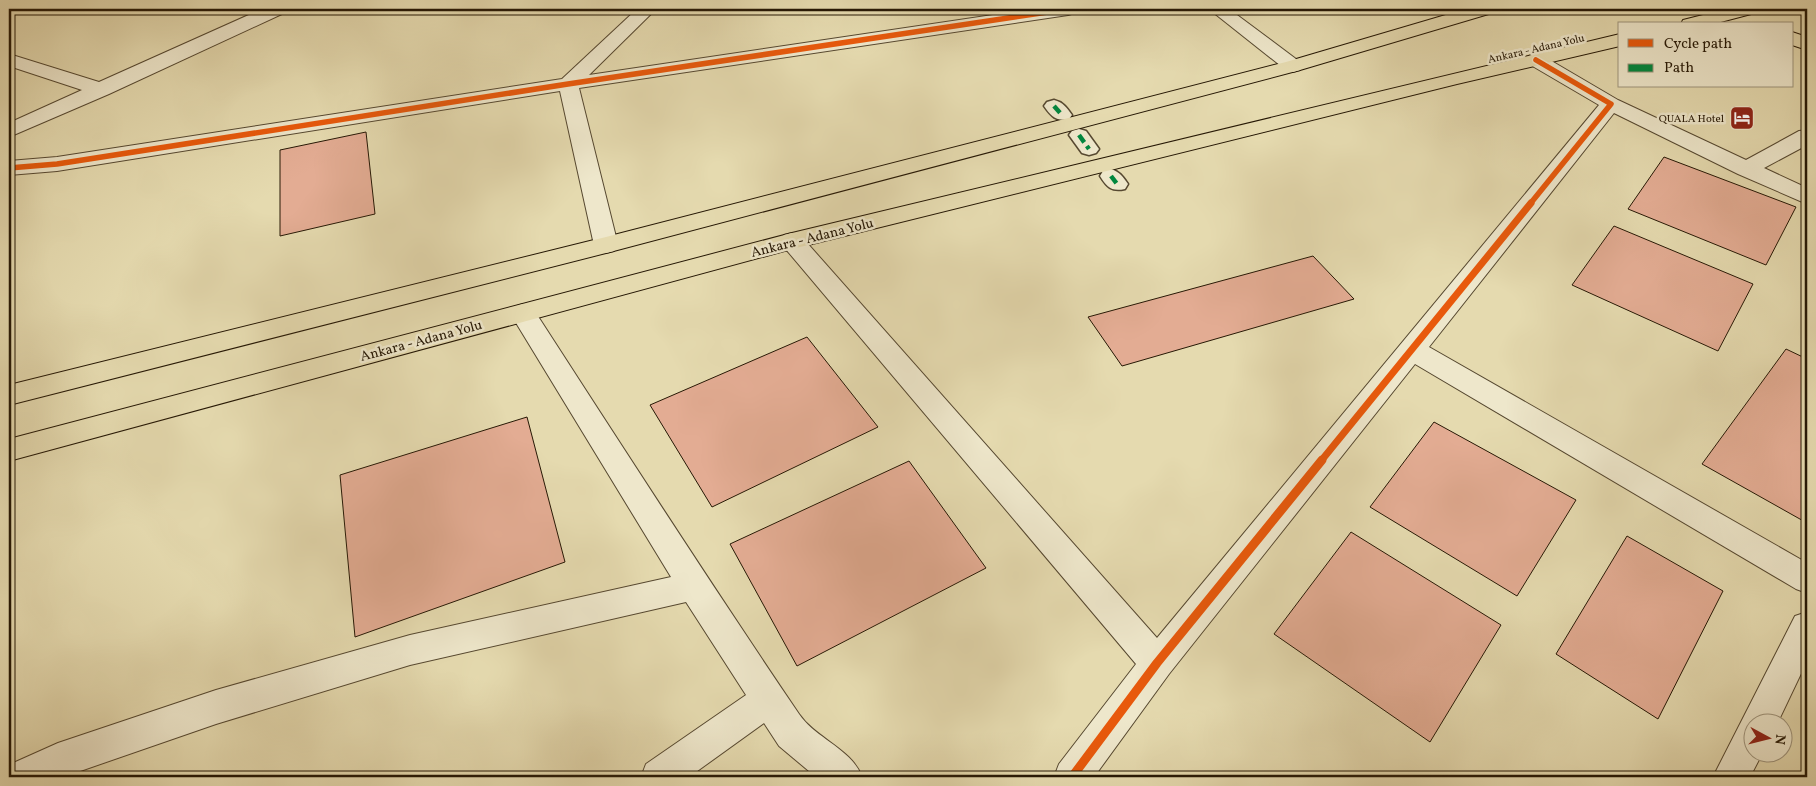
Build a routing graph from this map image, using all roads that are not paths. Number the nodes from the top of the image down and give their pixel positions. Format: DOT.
graph roads {
  1 [pos="238,9"];
  2 [pos="647,9"];
  3 [pos="1068,9"];
  4 [pos="1218,9"];
  5 [pos="1485,9"];
  6 [pos="1702,9"];
  7 [pos="1739,11"];
  8 [pos="269,13"];
  9 [pos="1698,22"];
  10 [pos="1753,22"];
  11 [pos="1794,39"];
  12 [pos="1618,40"];
  13 [pos="1807,44"];
  14 [pos="9,60"];
  15 [pos="1536,60"];
  16 [pos="1293,66"];
  17 [pos="568,84"];
  18 [pos="102,90"];
  19 [pos="1612,104"];
  20 [pos="9,131"];
  21 [pos="1807,136"];
  22 [pos="9,168"];
  23 [pos="1746,169"];
  24 [pos="1807,197"];
  25 [pos="792,241"];
  26 [pos="606,245"];
  27 [pos="523,313"];
  28 [pos="1412,350"];
  29 [pos="9,395"];
  30 [pos="9,450"];
  31 [pos="1807,579"];
  32 [pos="694,586"];
  33 [pos="1807,627"];
  34 [pos="1157,663"];
  35 [pos="769,699"];
  36 [pos="1763,714"];
  37 [pos="1744,752"];
  38 [pos="24,777"];
  39 [pos="659,777"];
  40 [pos="844,777"];
  41 [pos="1072,777"];
  42 [pos="1731,777"];
  1 -- 8 [label="street"];
  2 -- 17 [label="street"];
  3 -- 17 [label="street"];
  4 -- 16 [label="street"];
  5 -- 16 [label="highway"];
  6 -- 7 [label="highway"];
  7 -- 9 [label="highway"];
  7 -- 10 [label="highway"];
  8 -- 18 [label="street"];
  11 -- 13 [label="highway"];
  12 -- 15 [label="highway, Ankara - Adana Yolu"];
  14 -- 18 [label="street"];
  15 -- 19 [label="street"];
  15 -- 25 [label="highway, Ankara - Adana Yolu"];
  16 -- 26 [label="highway"];
  17 -- 22 [label="street"];
  17 -- 26 [label="street"];
  18 -- 20 [label="street"];
  19 -- 23 [label="street"];
  19 -- 28 [label="street"];
  21 -- 23 [label="street"];
  23 -- 24 [label="street"];
  25 -- 27 [label="highway, Ankara - Adana Yolu"];
  25 -- 34 [label="street"];
  26 -- 29 [label="highway"];
  27 -- 30 [label="highway, Ankara - Adana Yolu"];
  27 -- 32 [label="street"];
  28 -- 31 [label="street"];
  28 -- 34 [label="street"];
  32 -- 35 [label="street"];
  32 -- 38 [label="street"];
  33 -- 36 [label="street"];
  34 -- 41 [label="street"];
  35 -- 39 [label="street"];
  35 -- 40 [label="street"];
  37 -- 42 [label="street"];
}
